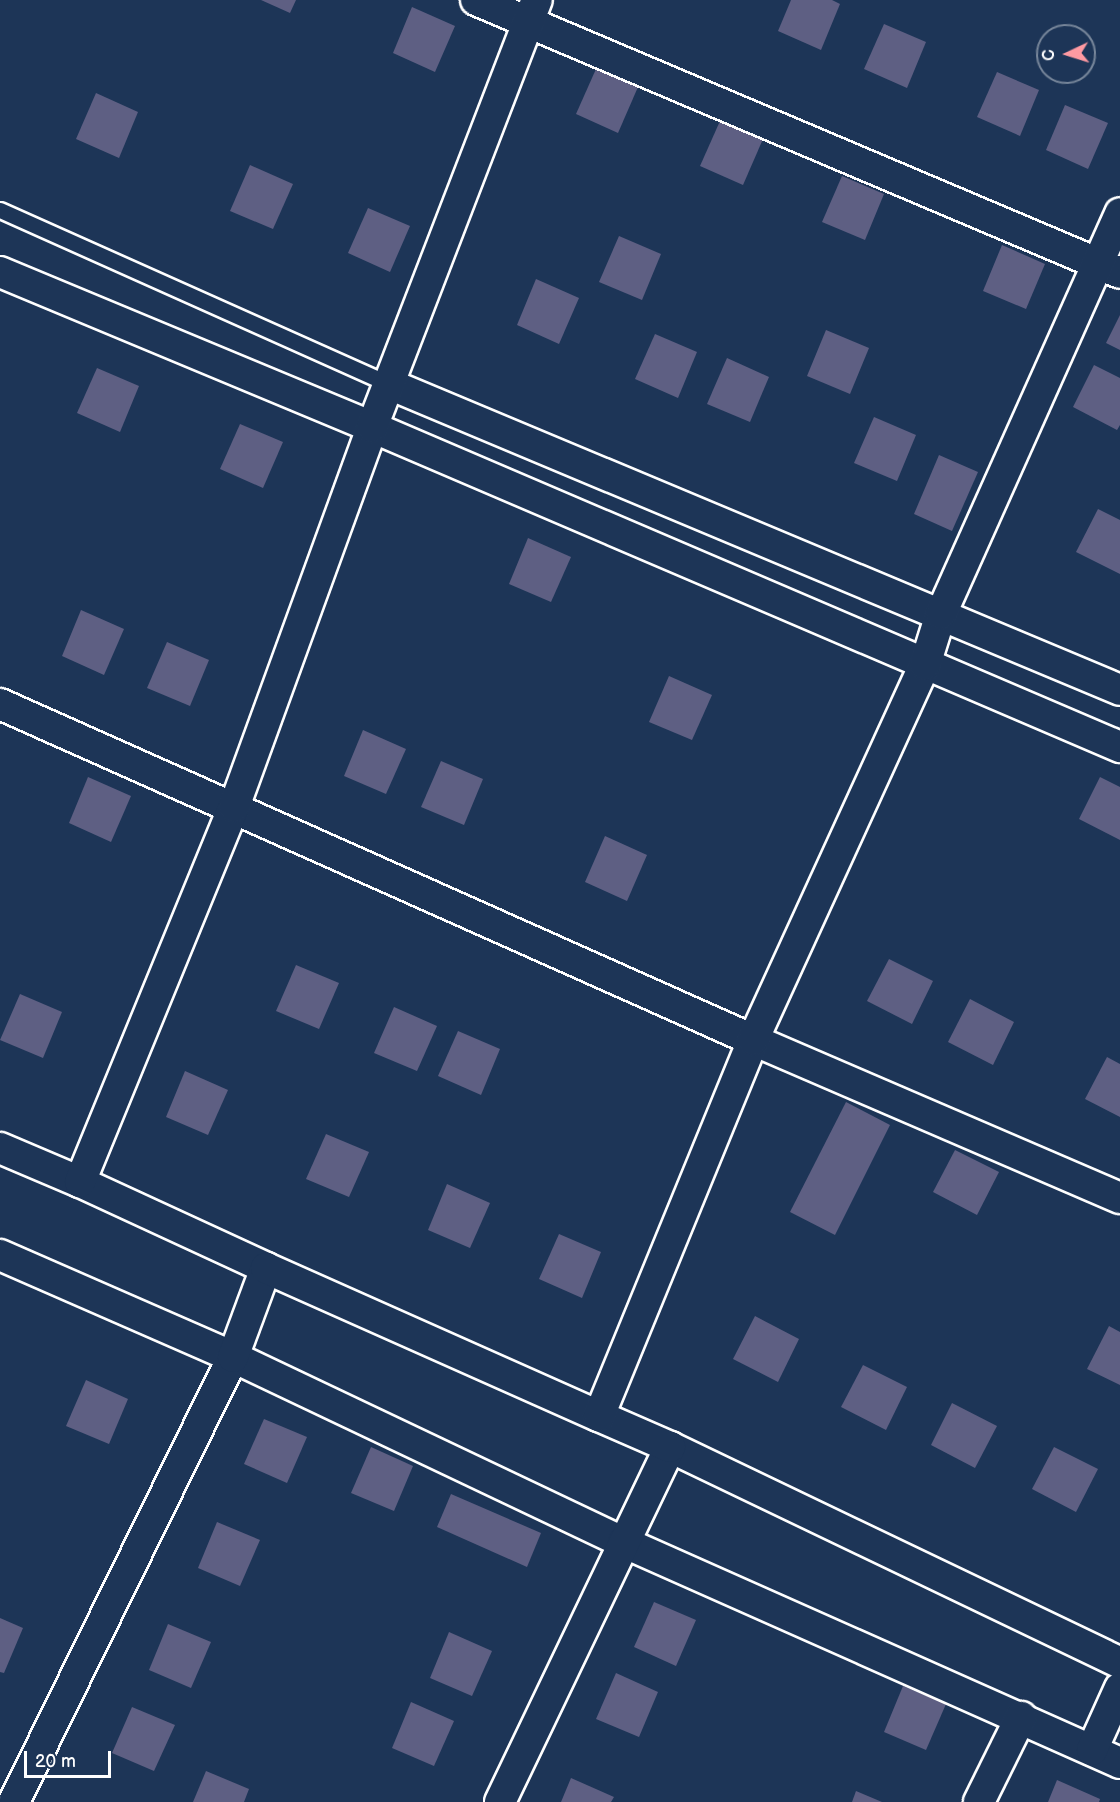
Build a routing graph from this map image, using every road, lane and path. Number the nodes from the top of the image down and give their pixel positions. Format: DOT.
graph roads {
  1 [pos="476,0"];
  2 [pos="532,12"];
  3 [pos="0,210"];
  4 [pos="1120,213"];
  5 [pos="1109,268"];
  6 [pos="0,272"];
  7 [pos="389,384"];
  8 [pos="372,427"];
  9 [pos="941,614"];
  10 [pos="925,665"];
  11 [pos="1120,690"];
  12 [pos="0,704"];
  13 [pos="1120,747"];
  14 [pos="234,807"];
  15 [pos="753,1040"];
  16 [pos="0,1148"];
  17 [pos="80,1182"];
  18 [pos="1120,1198"];
  19 [pos="0,1255"];
  20 [pos="266,1268"];
  21 [pos="233,1357"];
  22 [pos="599,1416"];
  23 [pos="670,1448"];
  24 [pos="623,1542"];
  25 [pos="1120,1663"];
  26 [pos="1120,1688"];
  27 [pos="1021,1717"];
  28 [pos="1092,1750"];
  29 [pos="1120,1763"];
  30 [pos="14,1802"];
  31 [pos="500,1802"];
  32 [pos="979,1802"];
  1 -- 2 [label="street"];
  2 -- 5 [label="street"];
  2 -- 7 [label="street"];
  3 -- 7 [label="lane"];
  4 -- 5 [label="street"];
  5 -- 9 [label="street"];
  6 -- 8 [label="street"];
  7 -- 8 [label="street"];
  7 -- 9 [label="street"];
  8 -- 10 [label="street"];
  8 -- 14 [label="street"];
  9 -- 10 [label="street"];
  9 -- 11 [label="street"];
  10 -- 13 [label="street"];
  10 -- 15 [label="street"];
  12 -- 14 [label="street"];
  14 -- 15 [label="street"];
  14 -- 17 [label="street"];
  15 -- 18 [label="street"];
  15 -- 22 [label="street"];
  16 -- 17 [label="street"];
  17 -- 20 [label="street"];
  19 -- 21 [label="street"];
  20 -- 21 [label="street"];
  20 -- 22 [label="street"];
  21 -- 24 [label="street"];
  21 -- 30 [label="street"];
  22 -- 23 [label="street"];
  23 -- 24 [label="street"];
  23 -- 25 [label="street"];
  24 -- 27 [label="street"];
  24 -- 31 [label="street"];
  26 -- 28 [label="street"];
  27 -- 28 [label="street"];
  27 -- 32 [label="street"];
  28 -- 29 [label="street"];
}
